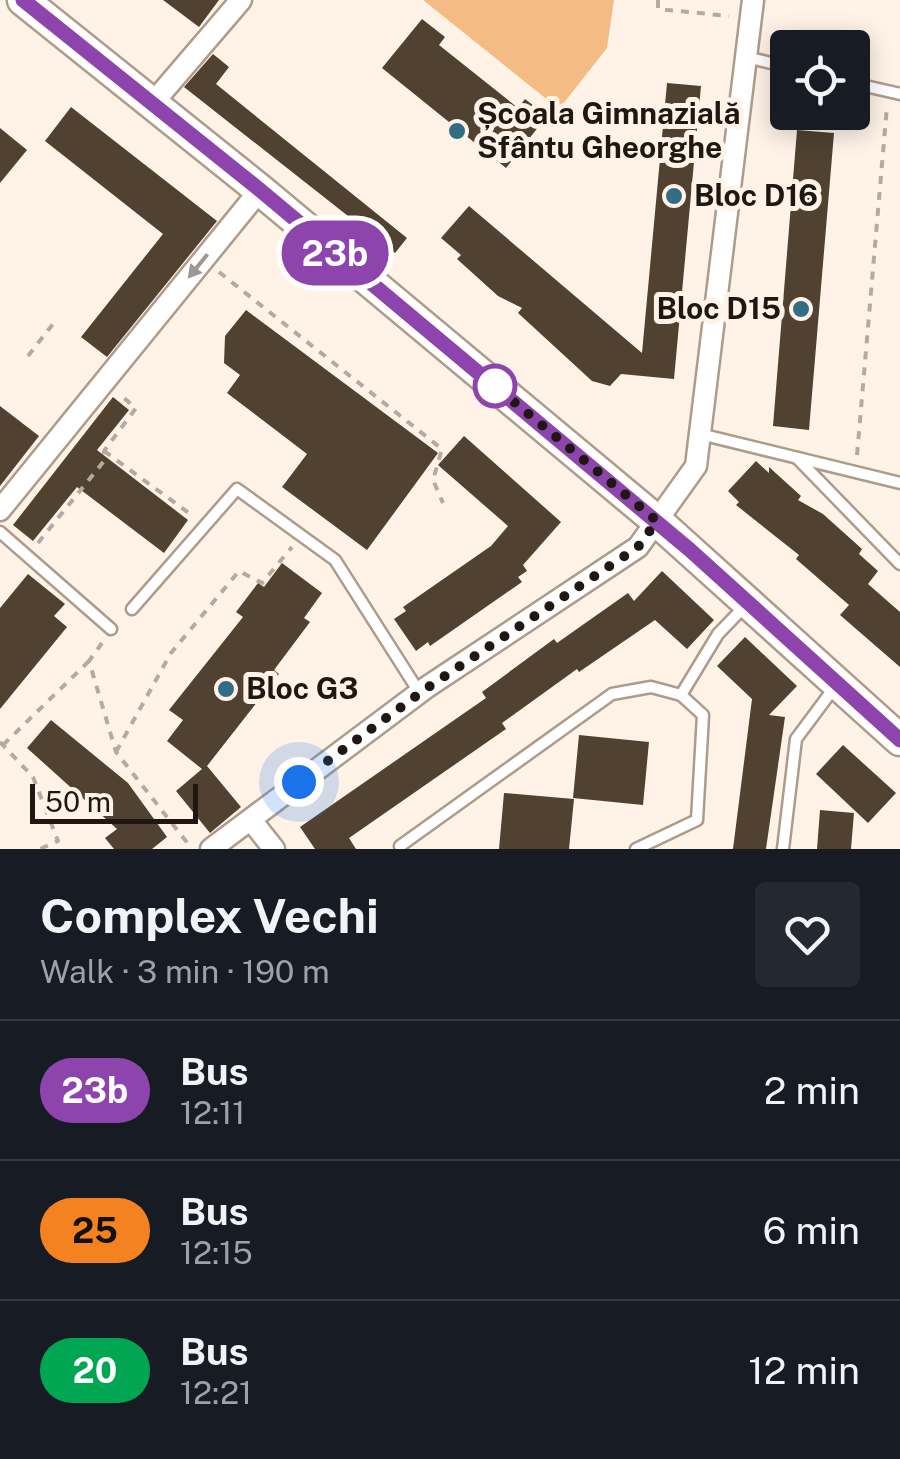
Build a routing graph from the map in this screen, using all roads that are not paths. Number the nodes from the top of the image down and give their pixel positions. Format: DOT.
graph roads {
  1 [pos="23,0"];
  2 [pos="242,0"];
  3 [pos="752,9"];
  4 [pos="746,58"];
  5 [pos="770,63"];
  6 [pos="152,104"];
  7 [pos="260,190"];
  8 [pos="700,434"];
  9 [pos="797,458"];
  10 [pos="900,483"];
  11 [pos="0,510"];
  12 [pos="657,521"];
  13 [pos="0,532"];
  14 [pos="900,564"];
  15 [pos="750,601"];
  16 [pos="132,609"];
  17 [pos="112,630"];
  18 [pos="838,683"];
  19 [pos="420,693"];
  20 [pos="681,696"];
  21 [pos="900,740"];
  22 [pos="251,820"];
  23 [pos="400,846"];
  24 [pos="211,849"];
  25 [pos="274,849"];
  26 [pos="636,849"];
  27 [pos="783,849"];
  1 -- 6 [label="street"];
  2 -- 6 [label="street"];
  3 -- 4 [label="street"];
  4 -- 5 [label="lane"];
  4 -- 8 [label="street"];
  6 -- 7 [label="street"];
  7 -- 11 [label="street, one-way"];
  7 -- 12 [label="street"];
  8 -- 9 [label="lane"];
  8 -- 12 [label="street"];
  9 -- 10 [label="lane"];
  9 -- 14 [label="lane"];
  12 -- 15 [label="street"];
  12 -- 19 [label="street"];
  13 -- 17 [label="lane"];
  15 -- 18 [label="street"];
  15 -- 20 [label="lane"];
  16 -- 19 [label="lane"];
  18 -- 21 [label="street"];
  18 -- 27 [label="lane"];
  19 -- 22 [label="street"];
  20 -- 23 [label="lane"];
  20 -- 26 [label="lane"];
  22 -- 24 [label="street"];
  22 -- 25 [label="street"];
}
